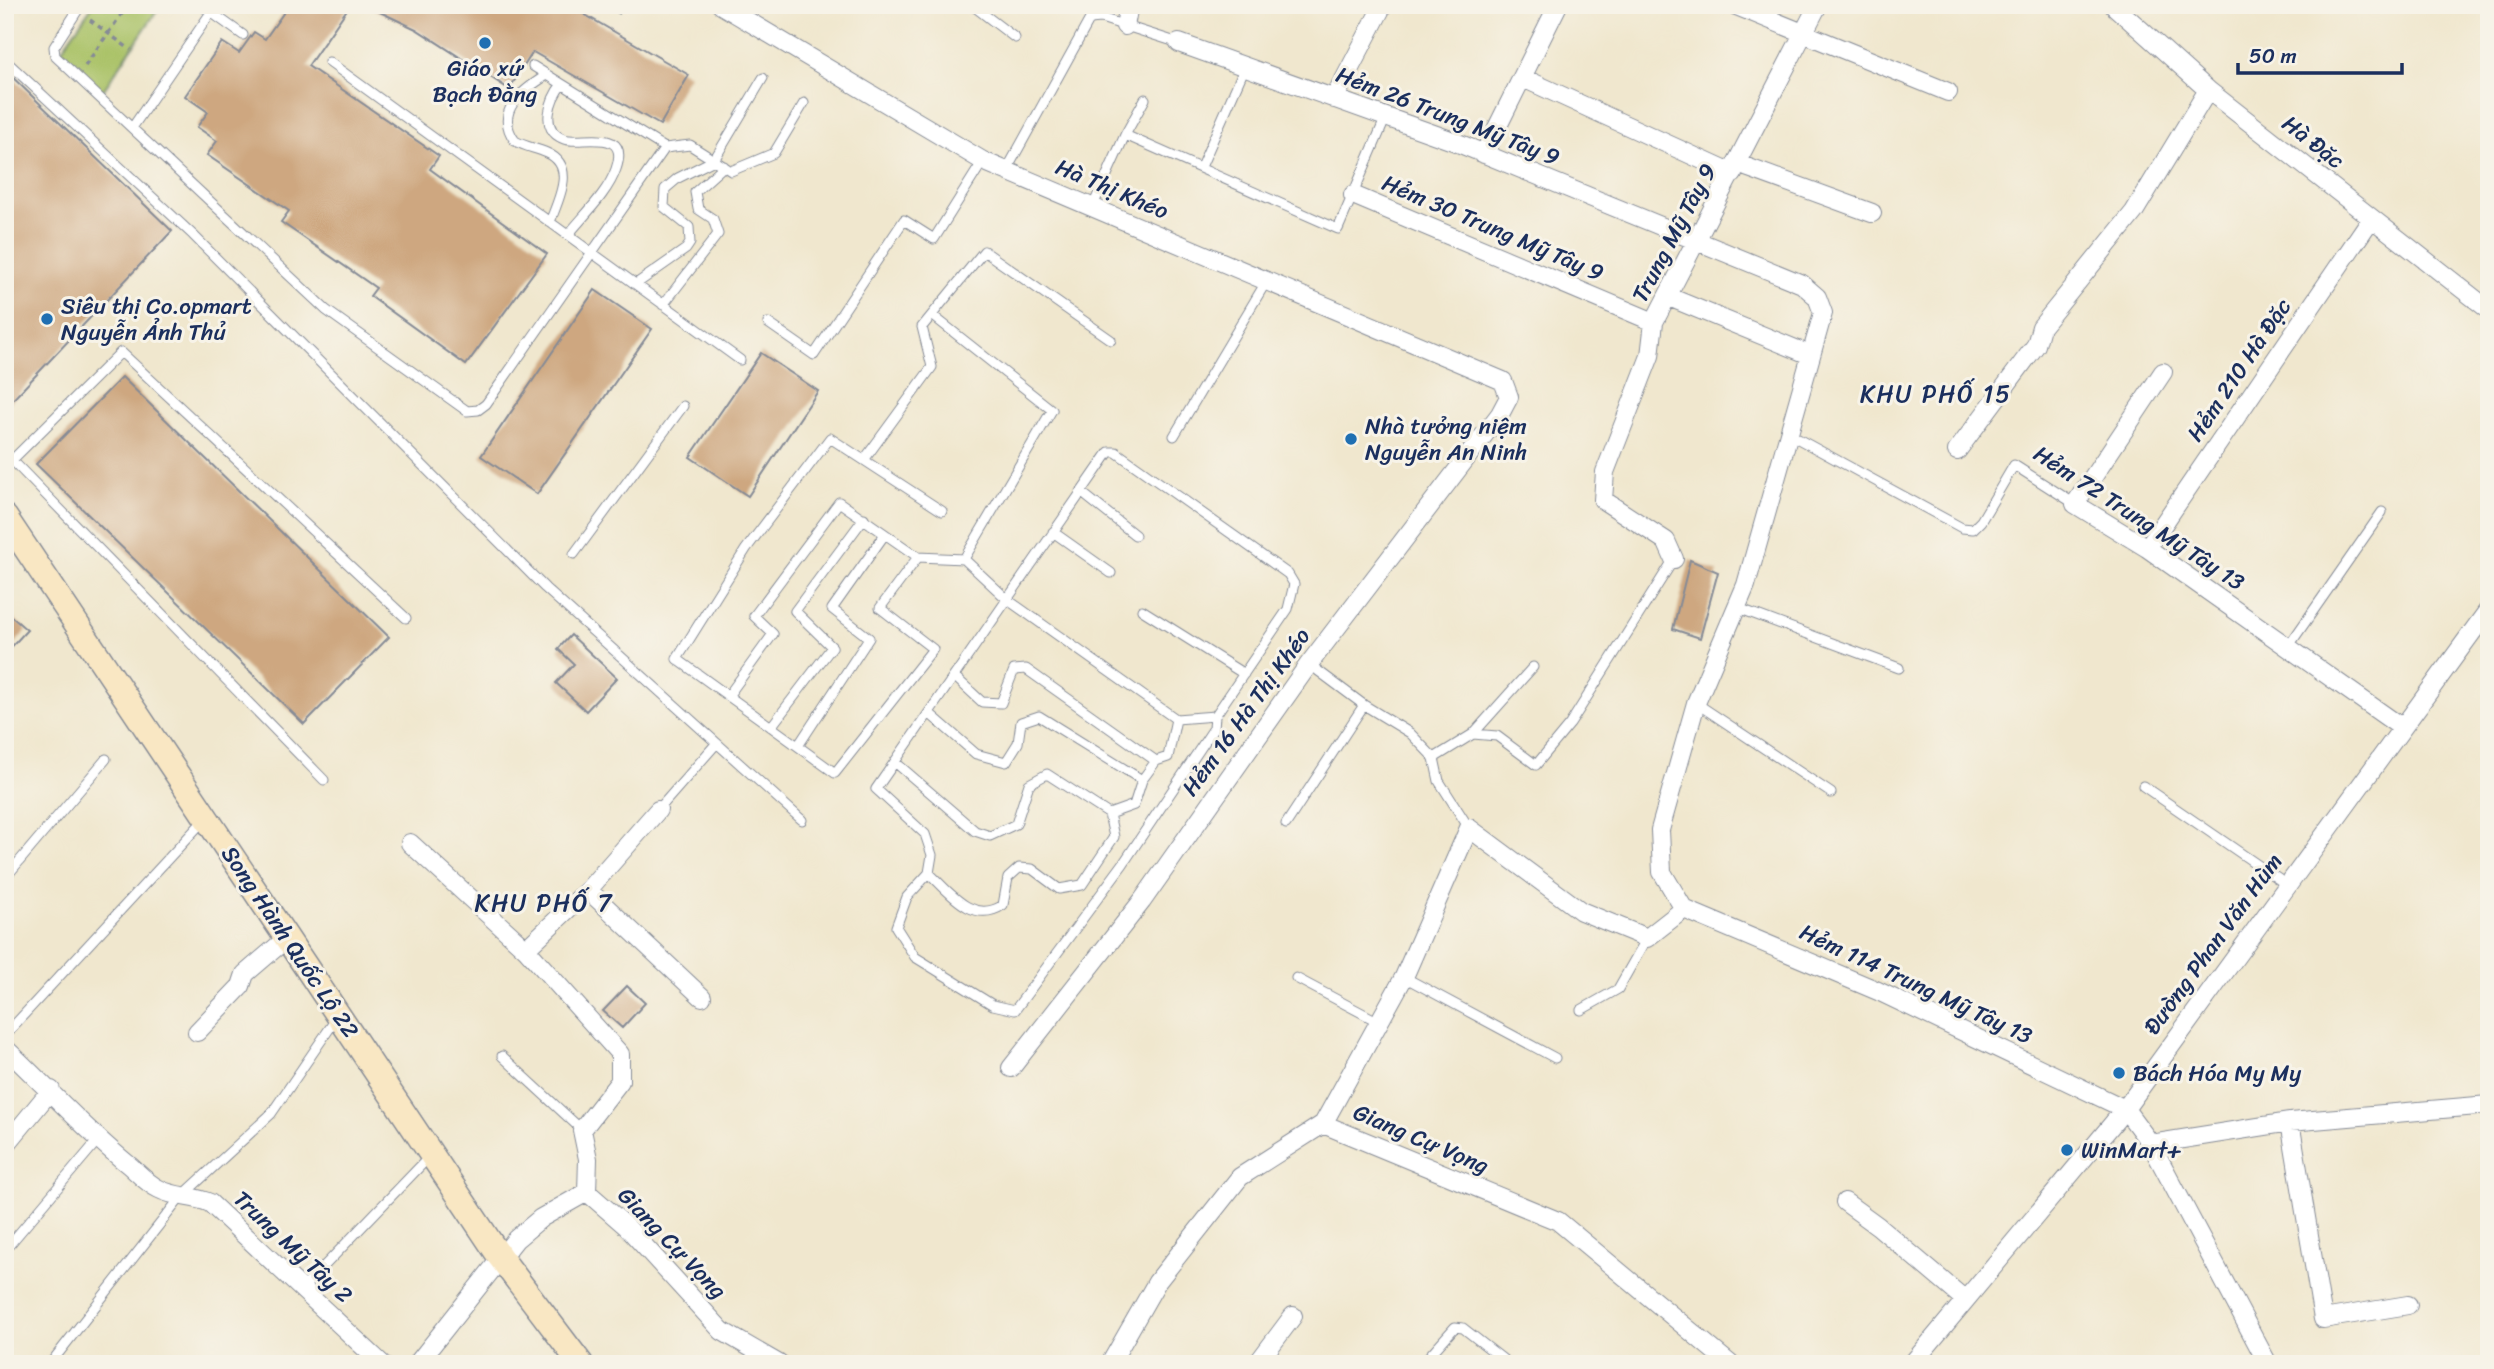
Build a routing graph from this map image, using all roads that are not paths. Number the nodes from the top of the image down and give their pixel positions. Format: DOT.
graph roads {
  1 [pos="201,5"];
  2 [pos="721,5"];
  3 [pos="972,5"];
  4 [pos="1129,5"];
  5 [pos="1383,5"];
  6 [pos="1558,5"];
  7 [pos="1734,5"];
  8 [pos="1818,5"];
  9 [pos="2113,5"];
  10 [pos="79,8"];
  11 [pos="214,9"];
  12 [pos="1125,26"];
  13 [pos="1803,34"];
  14 [pos="243,35"];
  15 [pos="1015,38"];
  16 [pos="1179,44"];
  17 [pos="5,61"];
  18 [pos="329,62"];
  19 [pos="533,66"];
  20 [pos="1245,67"];
  21 [pos="547,75"];
  22 [pos="764,78"];
  23 [pos="1523,78"];
  24 [pos="562,84"];
  25 [pos="2208,90"];
  26 [pos="1948,92"];
  27 [pos="1145,99"];
  28 [pos="1334,99"];
  29 [pos="804,103"];
  30 [pos="1386,117"];
  31 [pos="132,128"];
  32 [pos="1125,135"];
  33 [pos="665,148"];
  34 [pos="1484,154"];
  35 [pos="714,160"];
  36 [pos="983,161"];
  37 [pos="724,166"];
  38 [pos="1201,167"];
  39 [pos="1736,169"];
  40 [pos="1006,171"];
  41 [pos="1353,195"];
  42 [pos="1093,208"];
  43 [pos="1872,213"];
  44 [pos="2371,219"];
  45 [pos="550,222"];
  46 [pos="568,235"];
  47 [pos="1697,241"];
  48 [pos="593,253"];
  49 [pos="1266,282"];
  50 [pos="636,284"];
  51 [pos="1669,297"];
  52 [pos="663,304"];
  53 [pos="2489,310"];
  54 [pos="932,315"];
  55 [pos="1654,322"];
  56 [pos="768,323"];
  57 [pos="1111,340"];
  58 [pos="1810,355"];
  59 [pos="740,360"];
  60 [pos="2163,372"];
  61 [pos="1503,381"];
  62 [pos="683,406"];
  63 [pos="1790,434"];
  64 [pos="1174,436"];
  65 [pos="1957,451"];
  66 [pos="864,460"];
  67 [pos="9,464"];
  68 [pos="1081,492"];
  69 [pos="2076,504"];
  70 [pos="942,511"];
  71 [pos="2382,512"];
  72 [pos="5,517"];
  73 [pos="864,518"];
  74 [pos="1053,532"];
  75 [pos="885,534"];
  76 [pos="1135,535"];
  77 [pos="2147,548"];
  78 [pos="574,554"];
  79 [pos="918,557"];
  80 [pos="964,559"];
  81 [pos="1674,559"];
  82 [pos="1111,573"];
  83 [pos="1008,600"];
  84 [pos="1738,608"];
  85 [pos="2489,609"];
  86 [pos="1142,610"];
  87 [pos="406,618"];
  88 [pos="2288,647"];
  89 [pos="1308,664"];
  90 [pos="1532,667"];
  91 [pos="1899,668"];
  92 [pos="1244,674"];
  93 [pos="954,677"];
  94 [pos="728,696"];
  95 [pos="1696,703"];
  96 [pos="1364,705"];
  97 [pos="929,713"];
  98 [pos="1215,716"];
  99 [pos="1176,719"];
  100 [pos="771,727"];
  101 [pos="2401,727"];
  102 [pos="1473,734"];
  103 [pos="716,744"];
  104 [pos="798,746"];
  105 [pos="1434,758"];
  106 [pos="106,759"];
  107 [pos="1156,761"];
  108 [pos="895,762"];
  109 [pos="324,780"];
  110 [pos="1142,780"];
  111 [pos="2143,786"];
  112 [pos="1831,793"];
  113 [pos="658,810"];
  114 [pos="1109,814"];
  115 [pos="206,818"];
  116 [pos="802,820"];
  117 [pos="1286,824"];
  118 [pos="1469,828"];
  119 [pos="411,843"];
  120 [pos="929,873"];
  121 [pos="5,878"];
  122 [pos="2287,885"];
  123 [pos="588,890"];
  124 [pos="1685,909"];
  125 [pos="287,938"];
  126 [pos="1647,938"];
  127 [pos="526,950"];
  128 [pos="1404,977"];
  129 [pos="1296,978"];
  130 [pos="702,997"];
  131 [pos="1581,1010"];
  132 [pos="339,1016"];
  133 [pos="1379,1022"];
  134 [pos="197,1032"];
  135 [pos="5,1034"];
  136 [pos="5,1048"];
  137 [pos="502,1056"];
  138 [pos="1555,1058"];
  139 [pos="1011,1068"];
  140 [pos="51,1090"];
  141 [pos="2489,1105"];
  142 [pos="2124,1109"];
  143 [pos="2290,1122"];
  144 [pos="1323,1124"];
  145 [pos="582,1130"];
  146 [pos="98,1140"];
  147 [pos="2151,1144"];
  148 [pos="5,1146"];
  149 [pos="432,1154"];
  150 [pos="587,1192"];
  151 [pos="181,1198"];
  152 [pos="1845,1202"];
  153 [pos="5,1250"];
  154 [pos="500,1257"];
  155 [pos="303,1288"];
  156 [pos="1964,1299"];
  157 [pos="2408,1305"];
  158 [pos="1293,1316"];
  159 [pos="50,1364"];
  160 [pos="382,1364"];
  161 [pos="417,1364"];
  162 [pos="581,1364"];
  163 [pos="779,1364"];
  164 [pos="1110,1364"];
  165 [pos="1257,1364"];
  166 [pos="1422,1364"];
  167 [pos="1509,1364"];
  168 [pos="1730,1364"];
  169 [pos="1912,1364"];
  170 [pos="2268,1364"];
  1 -- 11 [label="lane"];
  2 -- 36 [label="street, Hà Thị Khéo"];
  3 -- 15 [label="lane"];
  4 -- 12 [label="street"];
  5 -- 28 [label="street"];
  6 -- 23 [label="street"];
  7 -- 13 [label="street"];
  8 -- 13 [label="street, Trung Mỹ Tây 9"];
  9 -- 25 [label="street, Hà Đặc"];
  10 -- 31 [label="lane"];
  11 -- 14 [label="lane"];
  11 -- 31 [label="lane"];
  12 -- 16 [label="lane"];
  12 -- 40 [label="lane"];
  13 -- 26 [label="street"];
  13 -- 39 [label="street, Trung Mỹ Tây 9"];
  16 -- 20 [label="street, Hẻm 26 Trung Mỹ Tây 9"];
  17 -- 103 [label="lane"];
  18 -- 45 [label="lane"];
  19 -- 21 [label="lane"];
  20 -- 28 [label="street, Hẻm 26 Trung Mỹ Tây 9"];
  20 -- 38 [label="lane"];
  21 -- 24 [label="lane"];
  21 -- 45 [label="lane"];
  22 -- 35 [label="lane"];
  23 -- 34 [label="street"];
  23 -- 39 [label="street"];
  24 -- 33 [label="lane"];
  24 -- 46 [label="lane"];
  25 -- 44 [label="street, Hà Đặc"];
  25 -- 65 [label="street"];
  27 -- 32 [label="lane"];
  28 -- 30 [label="street, Hẻm 26 Trung Mỹ Tây 9"];
  29 -- 37 [label="lane"];
  30 -- 34 [label="street, Hẻm 26 Trung Mỹ Tây 9"];
  30 -- 41 [label="lane"];
  31 -- 48 [label="lane"];
  32 -- 38 [label="lane"];
  32 -- 42 [label="lane"];
  33 -- 35 [label="lane"];
  33 -- 48 [label="lane"];
  34 -- 47 [label="street, Hẻm 26 Trung Mỹ Tây 9"];
  35 -- 37 [label="lane"];
  35 -- 50 [label="lane"];
  36 -- 40 [label="street, Hà Thị Khéo"];
  36 -- 56 [label="lane"];
  37 -- 52 [label="lane"];
  38 -- 41 [label="lane"];
  39 -- 43 [label="street"];
  39 -- 47 [label="street, Trung Mỹ Tây 9"];
  40 -- 42 [label="street, Hà Thị Khéo"];
  41 -- 55 [label="street, Hẻm 30 Trung Mỹ Tây 9"];
  42 -- 49 [label="street, Hà Thị Khéo"];
  44 -- 53 [label="street, Hà Đặc"];
  44 -- 77 [label="street, Hẻm 210 Hà Đặc"];
  45 -- 46 [label="lane"];
  46 -- 48 [label="lane"];
  47 -- 51 [label="street, Trung Mỹ Tây 9"];
  47 -- 58 [label="street, Hẻm 26 Trung Mỹ Tây 9"];
  48 -- 50 [label="lane"];
  49 -- 61 [label="street, Hà Thị Khéo"];
  49 -- 64 [label="lane"];
  50 -- 52 [label="lane"];
  51 -- 55 [label="street, Trung Mỹ Tây 9"];
  51 -- 58 [label="street"];
  52 -- 59 [label="lane"];
  54 -- 57 [label="lane"];
  54 -- 66 [label="lane"];
  54 -- 80 [label="lane"];
  55 -- 81 [label="street, Trung Mỹ Tây 9"];
  58 -- 63 [label="street, Hẻm 26 Trung Mỹ Tây 9"];
  60 -- 69 [label="street"];
  61 -- 89 [label="street, Hẻm 16 Hà Thị Khéo"];
  62 -- 78 [label="lane"];
  63 -- 69 [label="lane, Hẻm 72 Trung Mỹ Tây 13"];
  63 -- 84 [label="street, Hẻm 26 Trung Mỹ Tây 9"];
  66 -- 70 [label="lane"];
  66 -- 94 [label="lane"];
  67 -- 87 [label="lane"];
  67 -- 109 [label="lane"];
  68 -- 74 [label="lane"];
  68 -- 76 [label="lane"];
  68 -- 92 [label="lane"];
  69 -- 77 [label="street, Hẻm 72 Trung Mỹ Tây 13"];
  71 -- 88 [label="lane"];
  72 -- 115 [label="street, Song Hành Quốc Lộ 22"];
  73 -- 75 [label="lane"];
  73 -- 94 [label="lane"];
  73 -- 100 [label="lane"];
  74 -- 82 [label="lane"];
  74 -- 83 [label="lane"];
  75 -- 79 [label="lane"];
  75 -- 104 [label="lane"];
  77 -- 88 [label="street, Hẻm 72 Trung Mỹ Tây 13"];
  79 -- 80 [label="lane"];
  79 -- 104 [label="lane"];
  80 -- 83 [label="lane"];
  81 -- 102 [label="lane, Trung Mỹ Tây 9"];
  83 -- 93 [label="lane"];
  83 -- 99 [label="lane"];
  84 -- 91 [label="lane"];
  84 -- 95 [label="street, Hẻm 26 Trung Mỹ Tây 9"];
  85 -- 101 [label="street, Đường Phan Văn Hùm"];
  86 -- 92 [label="lane"];
  88 -- 101 [label="street, Hẻm 72 Trung Mỹ Tây 13"];
  89 -- 96 [label="lane"];
  89 -- 139 [label="street, Hẻm 16 Hà Thị Khéo"];
  90 -- 102 [label="lane"];
  92 -- 98 [label="lane"];
  93 -- 97 [label="lane"];
  93 -- 107 [label="lane"];
  94 -- 100 [label="lane"];
  95 -- 112 [label="lane"];
  95 -- 124 [label="street, Hẻm 26 Trung Mỹ Tây 9"];
  96 -- 105 [label="lane"];
  96 -- 117 [label="lane"];
  97 -- 108 [label="lane"];
  97 -- 110 [label="lane"];
  98 -- 99 [label="lane"];
  98 -- 120 [label="lane"];
  99 -- 107 [label="lane"];
  100 -- 104 [label="lane"];
  101 -- 122 [label="street, Đường Phan Văn Hùm"];
  102 -- 105 [label="lane"];
  103 -- 113 [label="lane"];
  103 -- 116 [label="lane"];
  105 -- 118 [label="lane"];
  106 -- 121 [label="lane"];
  107 -- 110 [label="lane"];
  108 -- 114 [label="lane"];
  108 -- 120 [label="lane"];
  110 -- 114 [label="lane"];
  111 -- 122 [label="lane"];
  113 -- 123 [label="street"];
  114 -- 120 [label="lane"];
  115 -- 125 [label="street, Song Hành Quốc Lộ 22"];
  115 -- 135 [label="lane"];
  118 -- 126 [label="street"];
  118 -- 128 [label="street"];
  119 -- 127 [label="street"];
  122 -- 142 [label="street, Đường Phan Văn Hùm"];
  123 -- 127 [label="street"];
  123 -- 130 [label="street"];
  124 -- 126 [label="street"];
  124 -- 142 [label="street, Hẻm 114 Trung Mỹ Tây 13"];
  125 -- 132 [label="street, Song Hành Quốc Lộ 22"];
  125 -- 134 [label="street"];
  126 -- 131 [label="lane"];
  127 -- 145 [label="street"];
  128 -- 133 [label="street"];
  128 -- 138 [label="lane"];
  129 -- 133 [label="lane"];
  132 -- 149 [label="street, Song Hành Quốc Lộ 22"];
  132 -- 151 [label="lane"];
  133 -- 144 [label="street"];
  136 -- 140 [label="street, Trung Mỹ Tây 2"];
  137 -- 145 [label="lane"];
  140 -- 146 [label="street, Trung Mỹ Tây 2"];
  140 -- 148 [label="street"];
  141 -- 143 [label="street"];
  142 -- 147 [label="street"];
  142 -- 156 [label="street, Đường Phan Văn Hùm"];
  143 -- 147 [label="street"];
  143 -- 157 [label="street"];
  144 -- 164 [label="street, Giang Cự Vọng"];
  144 -- 168 [label="street, Giang Cự Vọng"];
  145 -- 150 [label="street"];
  146 -- 151 [label="street, Trung Mỹ Tây 2"];
  146 -- 153 [label="lane"];
  147 -- 170 [label="street"];
  149 -- 154 [label="street, Song Hành Quốc Lộ 22"];
  149 -- 155 [label="lane"];
  150 -- 154 [label="street, Giang Cự Vọng"];
  150 -- 163 [label="street, Giang Cự Vọng"];
  151 -- 155 [label="street, Trung Mỹ Tây 2"];
  151 -- 159 [label="lane"];
  152 -- 156 [label="street"];
  154 -- 161 [label="street, Giang Cự Vọng"];
  154 -- 162 [label="street, Song Hành Quốc Lộ 22"];
  155 -- 160 [label="street, Trung Mỹ Tây 2"];
  156 -- 169 [label="street, Đường Phan Văn Hùm"];
  158 -- 165 [label="street"];
  166 -- 167 [label="lane"];
}
